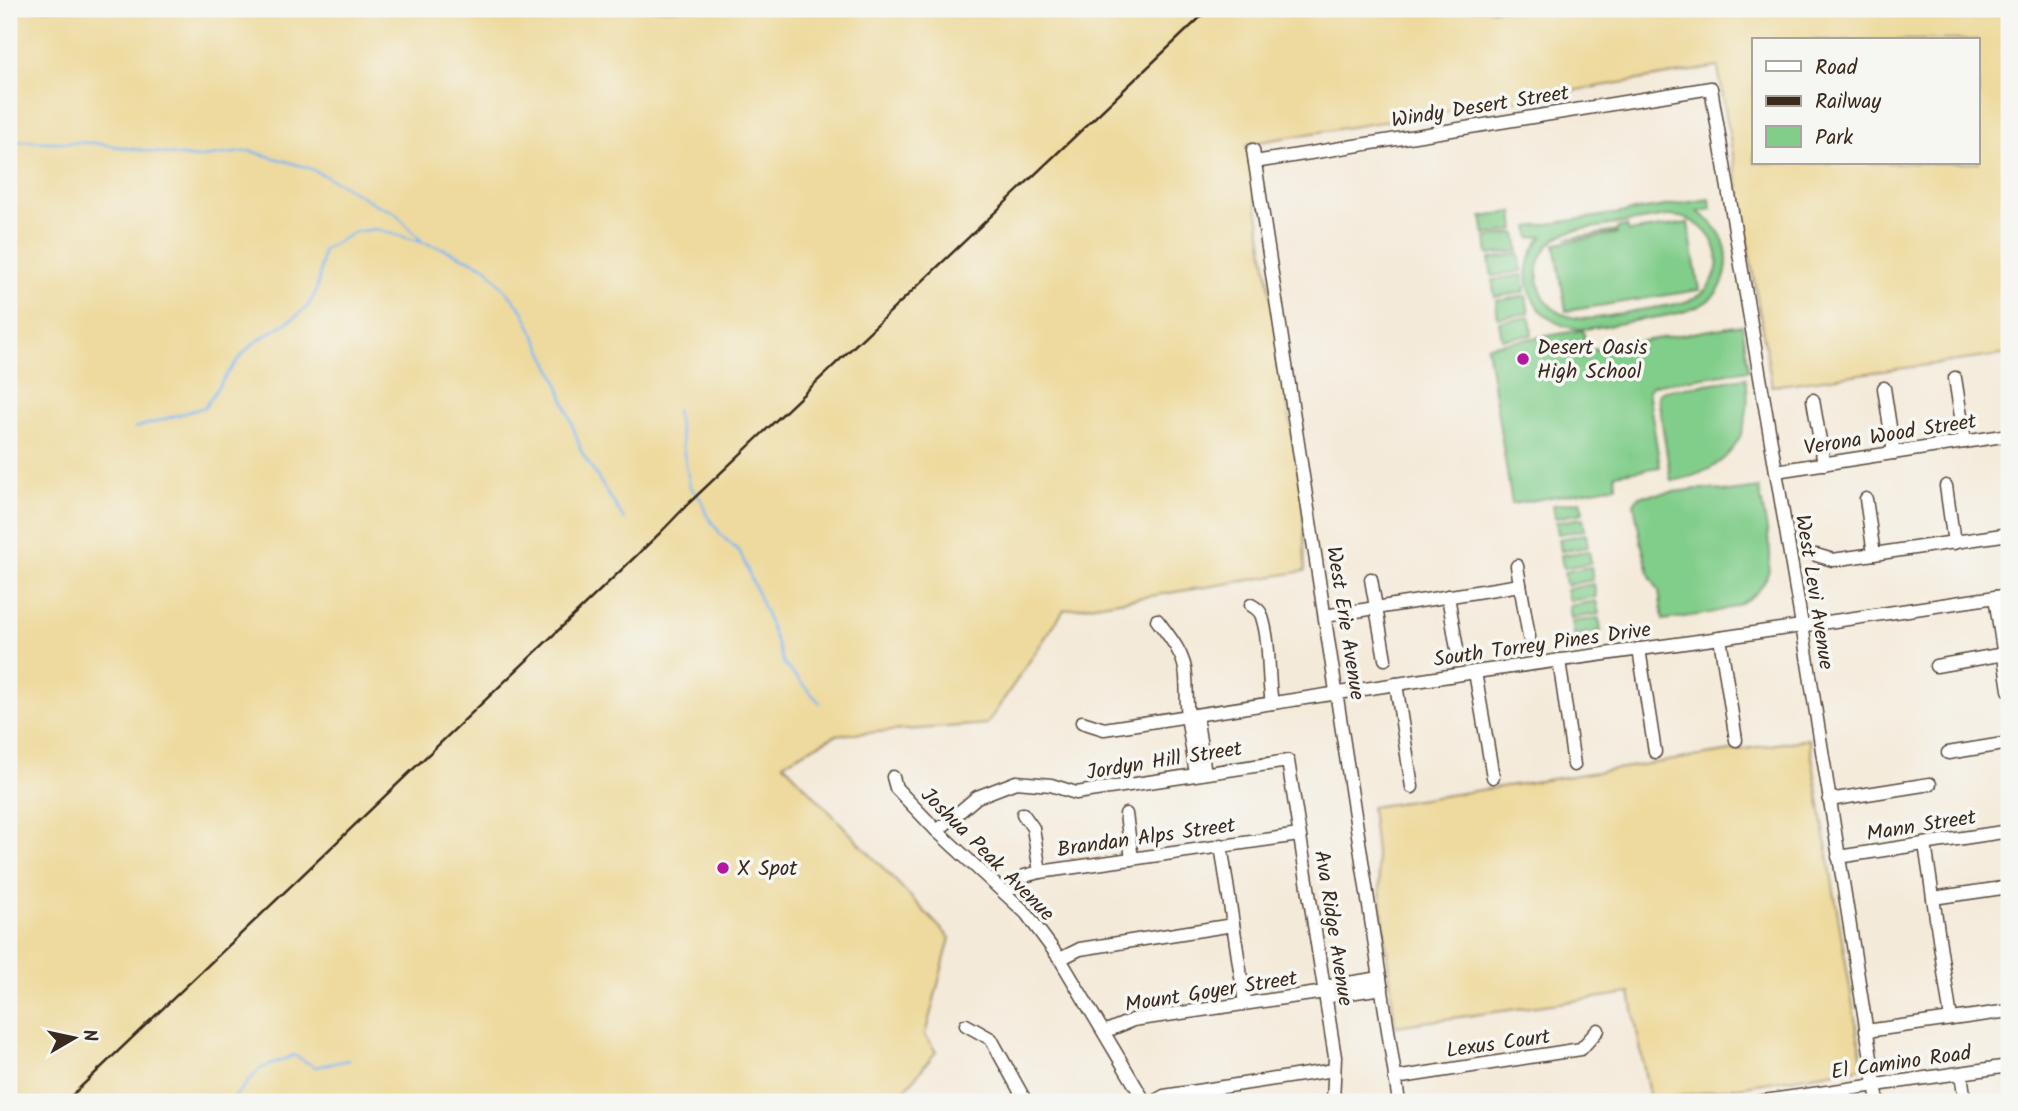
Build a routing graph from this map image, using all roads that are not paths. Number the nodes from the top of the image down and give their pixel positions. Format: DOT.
graph roads {
  1 [pos="1711,88"];
  2 [pos="1254,156"];
  3 [pos="1955,378"];
  4 [pos="1884,388"];
  5 [pos="1813,400"];
  6 [pos="2009,435"];
  7 [pos="1965,442"];
  8 [pos="1894,453"];
  9 [pos="1824,464"];
  10 [pos="1776,471"];
  11 [pos="1945,486"];
  12 [pos="1866,499"];
  13 [pos="2009,534"];
  14 [pos="1954,543"];
  15 [pos="1874,554"];
  16 [pos="1816,555"];
  17 [pos="1517,566"];
  18 [pos="1371,579"];
  19 [pos="1520,585"];
  20 [pos="2009,594"];
  21 [pos="1448,596"];
  22 [pos="1995,597"];
  23 [pos="1251,605"];
  24 [pos="1377,608"];
  25 [pos="1325,617"];
  26 [pos="1157,621"];
  27 [pos="1802,625"];
  28 [pos="1529,638"];
  29 [pos="1720,638"];
  30 [pos="1457,649"];
  31 [pos="1639,649"];
  32 [pos="2004,654"];
  33 [pos="1385,660"];
  34 [pos="1559,660"];
  35 [pos="1936,666"];
  36 [pos="1475,672"];
  37 [pos="1396,684"];
  38 [pos="2009,690"];
  39 [pos="1338,692"];
  40 [pos="1272,703"];
  41 [pos="1190,716"];
  42 [pos="1082,722"];
  43 [pos="1736,740"];
  44 [pos="2009,743"];
  45 [pos="1655,752"];
  46 [pos="1948,753"];
  47 [pos="1288,761"];
  48 [pos="1574,765"];
  49 [pos="1201,774"];
  50 [pos="893,777"];
  51 [pos="1493,777"];
  52 [pos="1930,784"];
  53 [pos="1412,787"];
  54 [pos="1829,800"];
  55 [pos="1023,814"];
  56 [pos="1126,814"];
  57 [pos="936,831"];
  58 [pos="2009,831"];
  59 [pos="1299,835"];
  60 [pos="1925,844"];
  61 [pos="1221,845"];
  62 [pos="1838,857"];
  63 [pos="1132,859"];
  64 [pos="1040,872"];
  65 [pos="2009,887"];
  66 [pos="1005,893"];
  67 [pos="1933,898"];
  68 [pos="1233,925"];
  69 [pos="1060,959"];
  70 [pos="1381,983"];
  71 [pos="1325,992"];
  72 [pos="1245,1003"];
  73 [pos="2009,1011"];
  74 [pos="1951,1019"];
  75 [pos="967,1025"];
  76 [pos="1598,1030"];
  77 [pos="1866,1031"];
  78 [pos="1104,1032"];
  79 [pos="2009,1066"];
  80 [pos="1334,1070"];
  81 [pos="1961,1073"];
  82 [pos="1395,1078"];
  83 [pos="1875,1086"];
  84 [pos="1026,1102"];
  85 [pos="1145,1102"];
  86 [pos="1153,1102"];
  87 [pos="1333,1102"];
  88 [pos="1399,1102"];
  89 [pos="1757,1102"];
  90 [pos="1878,1102"];
  91 [pos="1965,1102"];
  1 -- 2 [label="street, Windy Desert Street"];
  1 -- 10 [label="street, West Levi Avenue"];
  2 -- 25 [label="street, West Erie Avenue"];
  3 -- 7 [label="street"];
  4 -- 8 [label="street"];
  5 -- 9 [label="street"];
  6 -- 7 [label="street, Verona Wood Street"];
  7 -- 8 [label="street, Verona Wood Street"];
  8 -- 9 [label="street, Verona Wood Street"];
  9 -- 10 [label="street, Verona Wood Street"];
  10 -- 27 [label="street, West Levi Avenue"];
  11 -- 14 [label="street"];
  12 -- 15 [label="street"];
  13 -- 14 [label="street"];
  14 -- 15 [label="street"];
  15 -- 16 [label="street"];
  17 -- 19 [label="street"];
  18 -- 24 [label="street"];
  19 -- 21 [label="street"];
  19 -- 28 [label="street"];
  20 -- 22 [label="street, South Torrey Pines Drive"];
  21 -- 24 [label="street"];
  21 -- 30 [label="street"];
  22 -- 27 [label="street, South Torrey Pines Drive"];
  22 -- 32 [label="street"];
  23 -- 40 [label="street"];
  24 -- 25 [label="street"];
  24 -- 33 [label="street"];
  25 -- 39 [label="street, West Erie Avenue"];
  26 -- 41 [label="street"];
  27 -- 29 [label="street, South Torrey Pines Drive"];
  27 -- 54 [label="street, West Levi Avenue"];
  29 -- 31 [label="street, South Torrey Pines Drive"];
  29 -- 43 [label="street"];
  31 -- 34 [label="street, South Torrey Pines Drive"];
  31 -- 45 [label="street"];
  32 -- 35 [label="street"];
  32 -- 38 [label="street"];
  34 -- 36 [label="street, South Torrey Pines Drive"];
  34 -- 48 [label="street"];
  36 -- 37 [label="street, South Torrey Pines Drive"];
  36 -- 51 [label="street"];
  37 -- 39 [label="street, South Torrey Pines Drive"];
  37 -- 53 [label="street"];
  39 -- 40 [label="street, South Torrey Pines Drive"];
  39 -- 70 [label="street, West Erie Avenue"];
  40 -- 41 [label="street, South Torrey Pines Drive"];
  41 -- 42 [label="street, South Torrey Pines Drive"];
  41 -- 49 [label="street"];
  44 -- 46 [label="street"];
  47 -- 49 [label="street, Jordyn Hill Street"];
  47 -- 59 [label="street, Ava Ridge Avenue"];
  49 -- 57 [label="street, Jordyn Hill Street"];
  50 -- 57 [label="street, Joshua Peak Avenue"];
  52 -- 54 [label="street"];
  54 -- 62 [label="street, West Levi Avenue"];
  55 -- 64 [label="street"];
  56 -- 63 [label="street"];
  57 -- 66 [label="street, Joshua Peak Avenue"];
  58 -- 60 [label="street, Mann Street"];
  59 -- 61 [label="street, Brandan Alps Street"];
  59 -- 71 [label="street, Ava Ridge Avenue"];
  60 -- 62 [label="street, Mann Street"];
  60 -- 67 [label="street"];
  61 -- 63 [label="street, Brandan Alps Street"];
  61 -- 68 [label="street"];
  62 -- 77 [label="street, West Levi Avenue"];
  63 -- 64 [label="street, Brandan Alps Street"];
  64 -- 66 [label="street, Brandan Alps Street"];
  65 -- 67 [label="street"];
  66 -- 69 [label="street, Joshua Peak Avenue"];
  67 -- 74 [label="street"];
  68 -- 69 [label="street"];
  68 -- 72 [label="street"];
  69 -- 78 [label="street, Joshua Peak Avenue"];
  70 -- 71 [label="street, Mount Goyer Street"];
  70 -- 82 [label="street, West Erie Avenue"];
  71 -- 72 [label="street, Mount Goyer Street"];
  71 -- 80 [label="street, Ava Ridge Avenue"];
  72 -- 78 [label="street, Mount Goyer Street"];
  73 -- 74 [label="street"];
  74 -- 77 [label="street"];
  75 -- 84 [label="street"];
  76 -- 82 [label="street, Lexus Court"];
  77 -- 83 [label="street, West Levi Avenue"];
  78 -- 85 [label="street, Joshua Peak Avenue"];
  79 -- 81 [label="street, El Camino Road"];
  80 -- 86 [label="street"];
  80 -- 87 [label="street, Ava Ridge Avenue"];
  81 -- 83 [label="street, El Camino Road"];
  81 -- 91 [label="street"];
  82 -- 88 [label="street, West Erie Avenue"];
  83 -- 89 [label="street, El Camino Road"];
  83 -- 90 [label="street, West Levi Avenue"];
}
